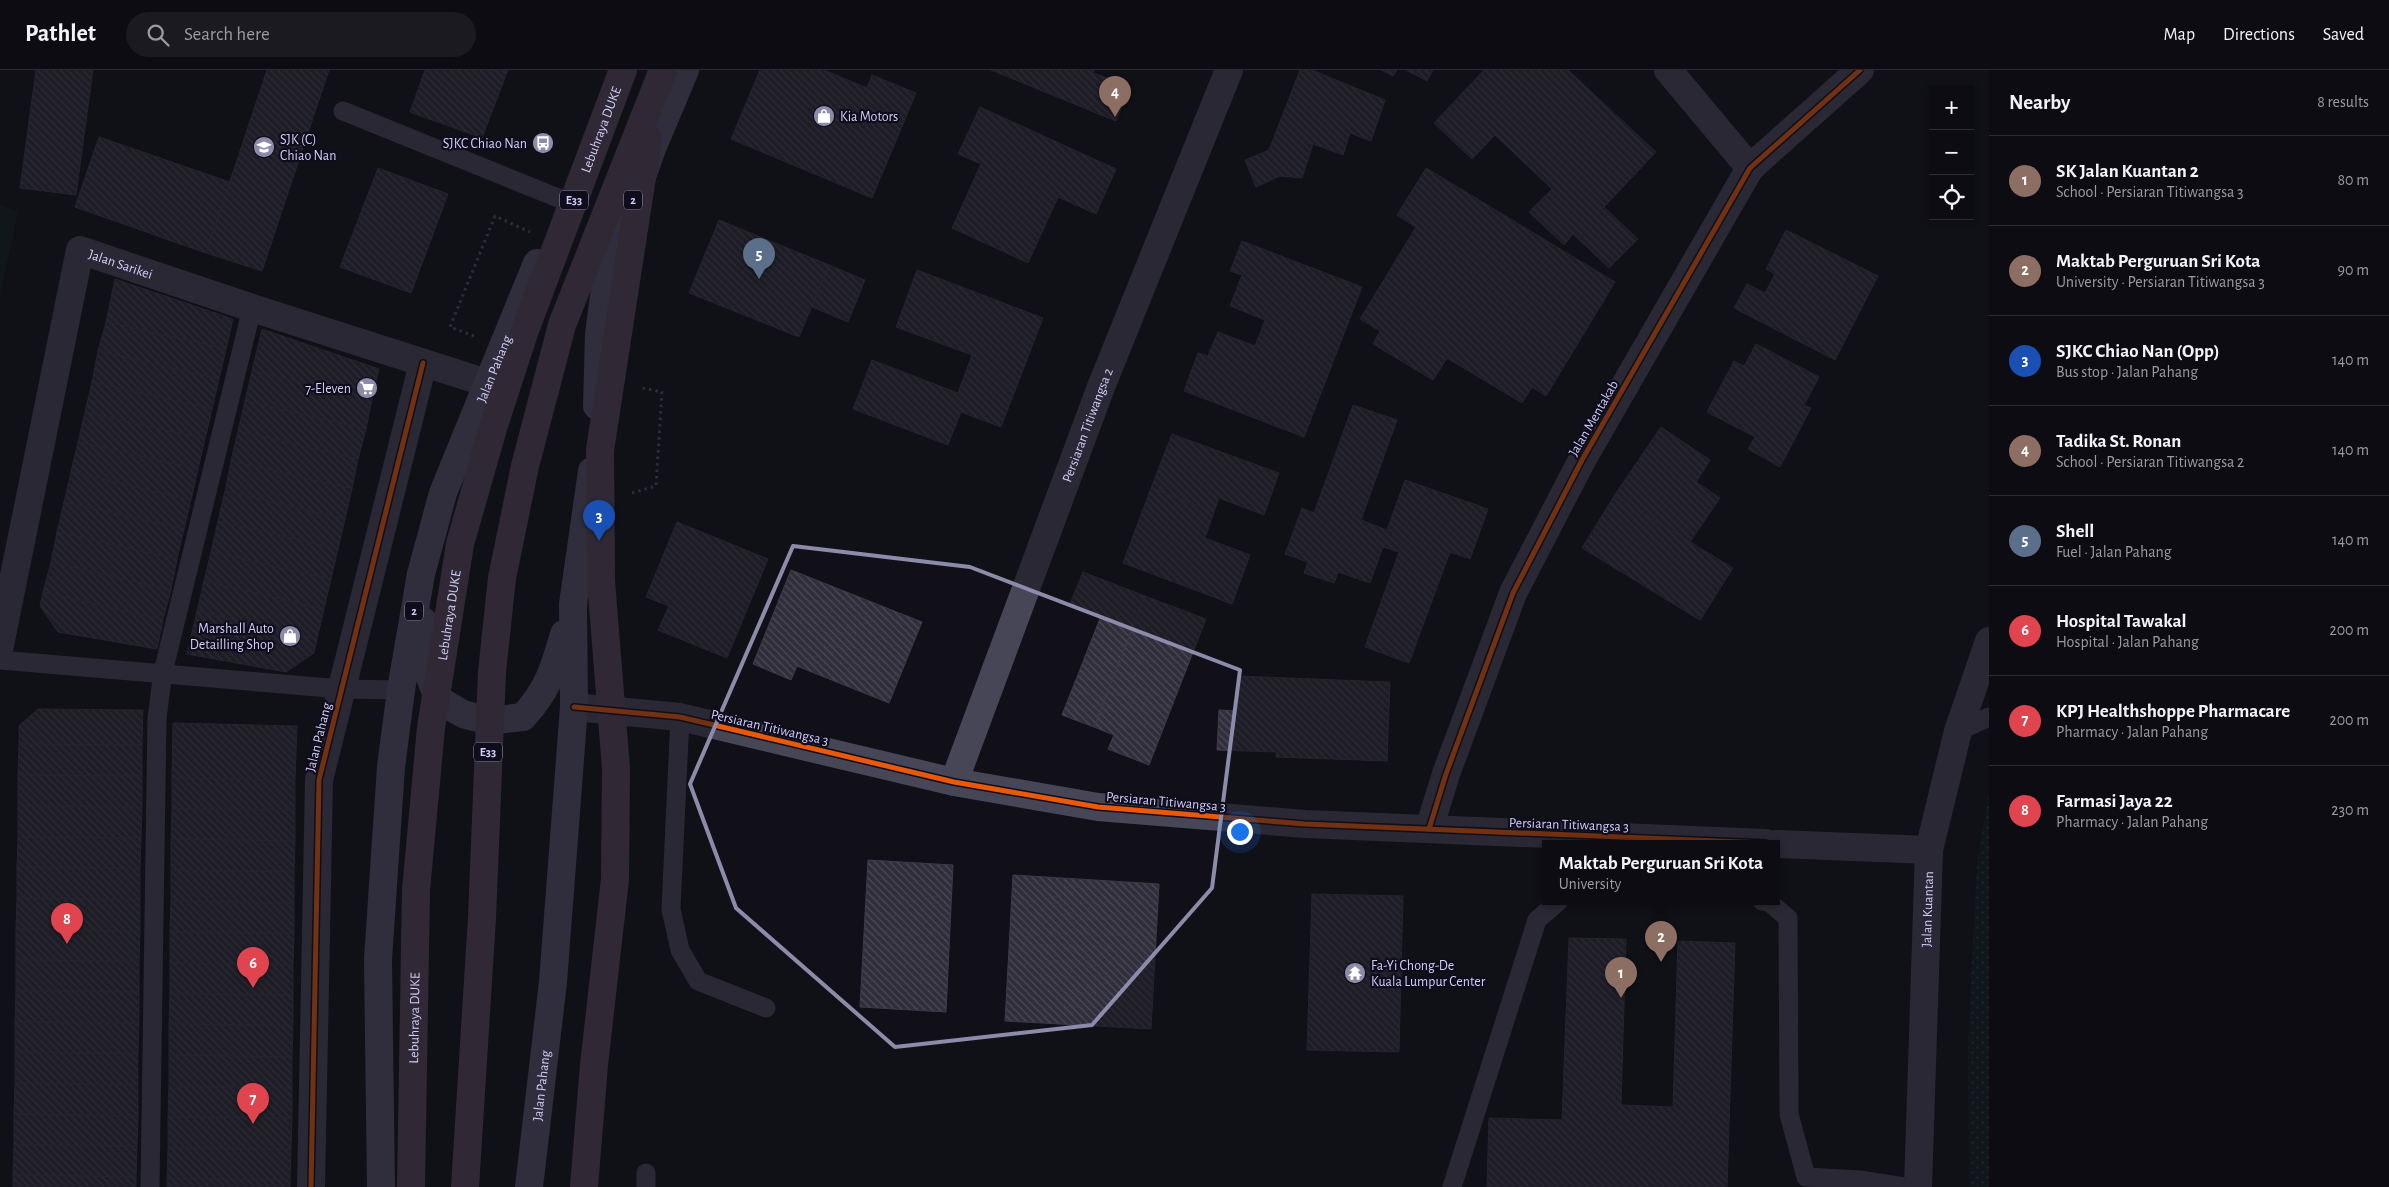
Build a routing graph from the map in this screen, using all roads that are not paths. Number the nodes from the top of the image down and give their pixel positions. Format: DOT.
graph roads {
  1 [pos="615,70"];
  2 [pos="623,70"];
  3 [pos="685,70"];
  4 [pos="1229,70"];
  5 [pos="1668,70"];
  6 [pos="1860,70"];
  7 [pos="660,80"];
  8 [pos="343,111"];
  9 [pos="1750,168"];
  10 [pos="563,200"];
  11 [pos="252,308"];
  12 [pos="423,363"];
  13 [pos="487,383"];
  14 [pos="421,574"];
  15 [pos="573,604"];
  16 [pos="1989,641"];
  17 [pos="0,645"];
  18 [pos="0,660"];
  19 [pos="164,672"];
  20 [pos="341,689"];
  21 [pos="401,690"];
  22 [pos="574,707"];
  23 [pos="680,717"];
  24 [pos="1989,717"];
  25 [pos="1958,731"];
  26 [pos="954,782"];
  27 [pos="1429,829"];
  28 [pos="1693,840"];
  29 [pos="1780,844"];
  30 [pos="1929,850"];
  31 [pos="1554,905"];
  32 [pos="1773,905"];
  33 [pos="766,1008"];
  34 [pos="150,1187"];
  35 [pos="310,1187"];
  36 [pos="382,1187"];
  37 [pos="411,1187"];
  38 [pos="465,1187"];
  39 [pos="529,1187"];
  40 [pos="584,1187"];
  41 [pos="1452,1187"];
  42 [pos="1904,1187"];
  43 [pos="1918,1187"];
  1 -- 10 [label="main road, Jalan Pahang / 2"];
  2 -- 37 [label="highway, Lebuhraya DUKE / E33"];
  3 -- 15 [label="main road, Jalan Pahang / 2"];
  4 -- 26 [label="street, Persiaran Titiwangsa 2"];
  5 -- 9 [label="street"];
  6 -- 9 [label="street, Jalan Mentakab"];
  7 -- 38 [label="highway, E33"];
  7 -- 40 [label="highway"];
  8 -- 10 [label="lane"];
  9 -- 27 [label="street, Jalan Mentakab"];
  10 -- 13 [label="main road, Jalan Pahang / 2"];
  11 -- 12 [label="street, Jalan Sarikei"];
  11 -- 17 [label="street, Jalan Sarikei"];
  11 -- 19 [label="lane"];
  12 -- 13 [label="street, Jalan Sarikei"];
  12 -- 20 [label="street, Jalan Pahang"];
  13 -- 14 [label="main road, Jalan Pahang / 2"];
  14 -- 15 [label="main road"];
  14 -- 21 [label="main road, Jalan Pahang / 2"];
  15 -- 22 [label="main road, Jalan Pahang / 2"];
  16 -- 25 [label="street, Jalan Kuantan"];
  18 -- 19 [label="lane"];
  19 -- 20 [label="lane"];
  19 -- 34 [label="lane"];
  20 -- 21 [label="lane"];
  20 -- 35 [label="street, Jalan Pahang"];
  21 -- 36 [label="main road, Jalan Pahang / 2"];
  22 -- 23 [label="street, Persiaran Titiwangsa 3"];
  22 -- 39 [label="main road, Jalan Pahang / 2"];
  23 -- 26 [label="street, Persiaran Titiwangsa 3"];
  23 -- 33 [label="lane"];
  24 -- 25 [label="lane"];
  25 -- 30 [label="street, Jalan Kuantan"];
  26 -- 27 [label="street, Persiaran Titiwangsa 3"];
  27 -- 28 [label="street, Persiaran Titiwangsa 3"];
  29 -- 30 [label="street"];
  30 -- 43 [label="street, Jalan Kuantan"];
  31 -- 41 [label="lane"];
  32 -- 42 [label="lane"];
}
